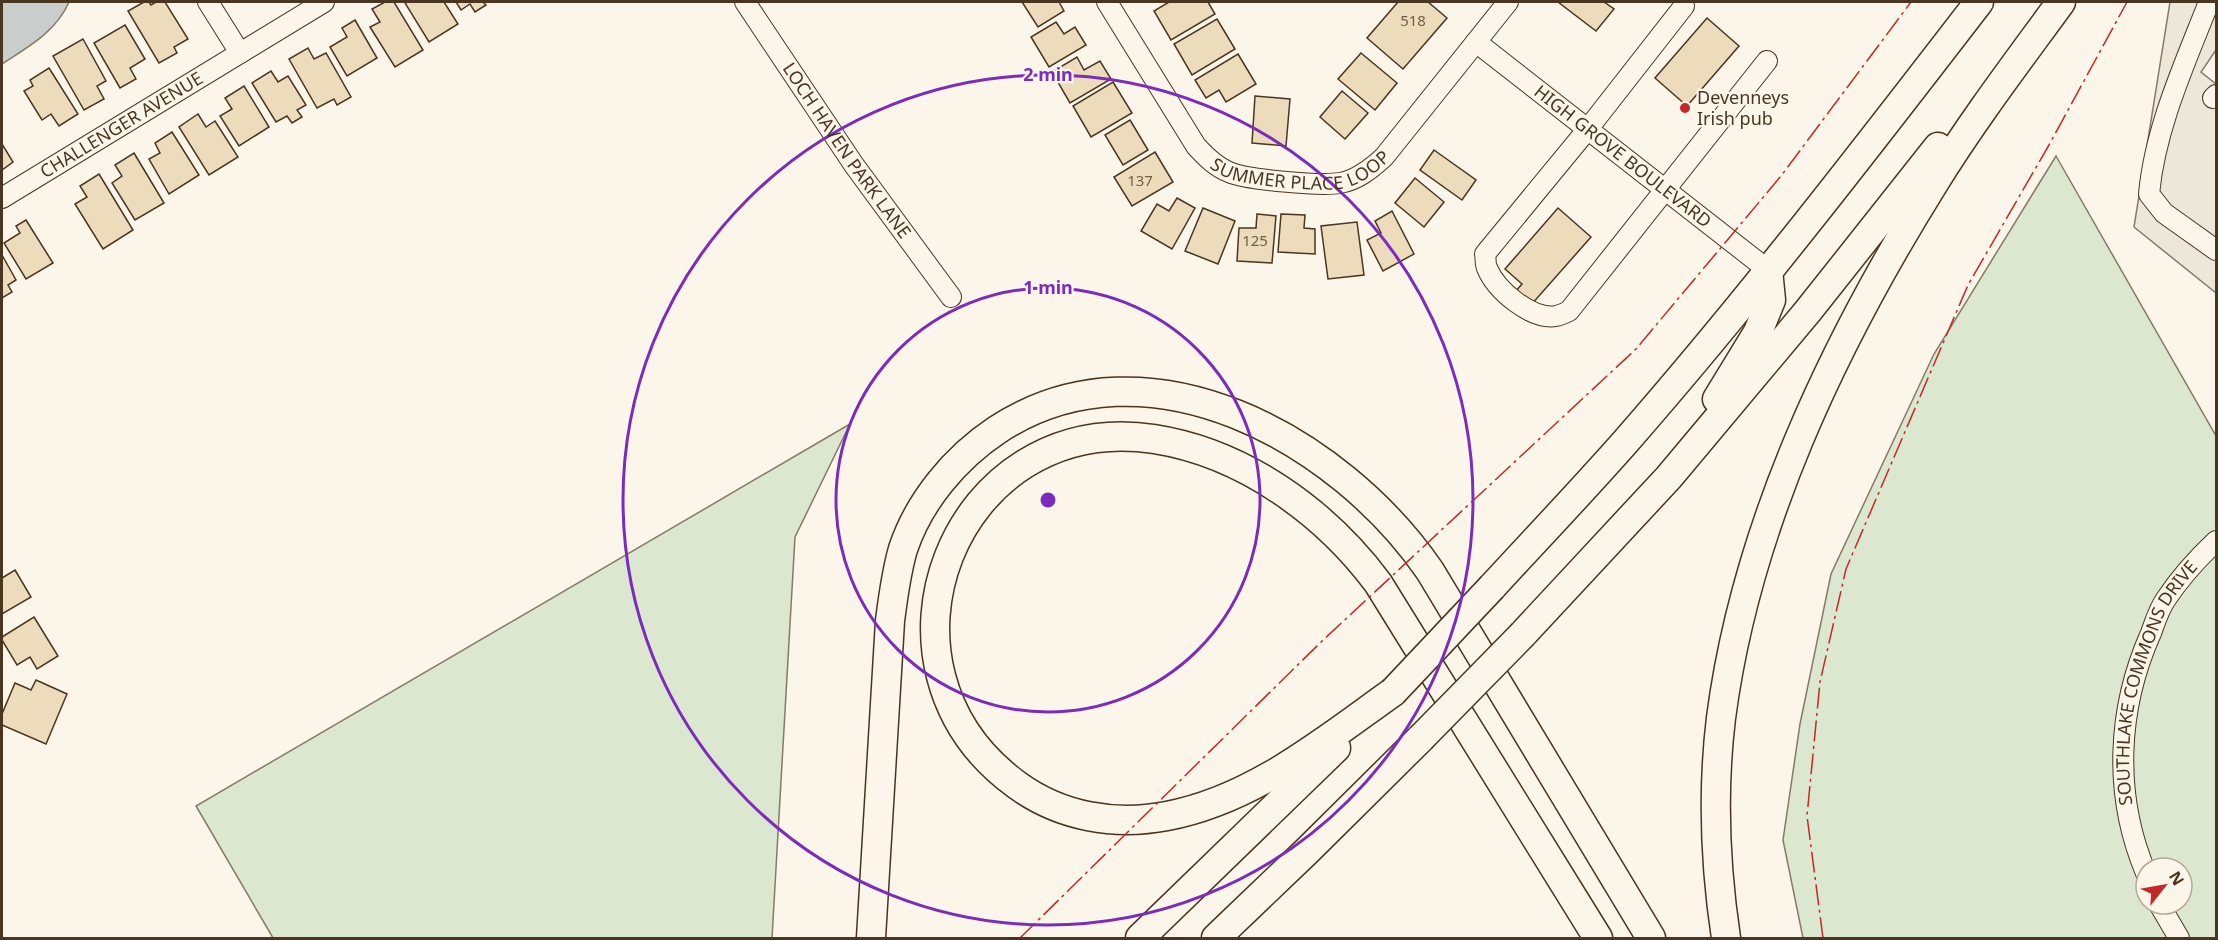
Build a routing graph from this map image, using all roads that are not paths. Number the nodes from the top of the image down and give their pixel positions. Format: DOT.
graph roads {
  1 [pos="208,2"];
  2 [pos="324,2"];
  3 [pos="745,2"];
  4 [pos="1107,2"];
  5 [pos="1508,2"];
  6 [pos="1979,2"];
  7 [pos="2055,2"];
  8 [pos="2061,2"];
  9 [pos="2209,2"];
  10 [pos="1684,6"];
  11 [pos="1476,42"];
  12 [pos="240,53"];
  13 [pos="1767,61"];
  14 [pos="1587,130"];
  15 [pos="1665,190"];
  16 [pos="2,198"];
  17 [pos="2217,250"];
  18 [pos="1768,270"];
  19 [pos="951,297"];
  20 [pos="1669,477"];
  21 [pos="2217,541"];
  22 [pos="1393,692"];
  23 [pos="2139,856"];
  24 [pos="2166,916"];
  25 [pos="871,939"];
  26 [pos="1140,939"];
  27 [pos="1216,939"];
  28 [pos="1598,939"];
  29 [pos="1651,939"];
  30 [pos="1726,939"];
  31 [pos="2179,939"];
  1 -- 12 [label="street"];
  2 -- 12 [label="street, CHALLENGER AVENUE"];
  3 -- 19 [label="street, LOCH HAVEN PARK LANE"];
  4 -- 11 [label="street, SUMMER PLACE LOOP"];
  5 -- 11 [label="street, SUMMER PLACE LOOP"];
  6 -- 18 [label="highway"];
  7 -- 20 [label="highway"];
  8 -- 30 [label="highway"];
  9 -- 17 [label="street"];
  10 -- 14 [label="street"];
  11 -- 14 [label="street, HIGH GROVE BOULEVARD"];
  12 -- 16 [label="street, CHALLENGER AVENUE"];
  13 -- 15 [label="street"];
  14 -- 15 [label="street, HIGH GROVE BOULEVARD"];
  14 -- 15 [label="street"];
  15 -- 18 [label="street, HIGH GROVE BOULEVARD"];
  18 -- 20 [label="highway"];
  18 -- 22 [label="highway, bridge"];
  20 -- 27 [label="highway, bridge"];
  21 -- 23 [label="street, SOUTHLAKE COMMONS DRIVE"];
  22 -- 26 [label="highway"];
  22 -- 28 [label="highway"];
  24 -- 31 [label="street"];
  25 -- 29 [label="highway"];
}
